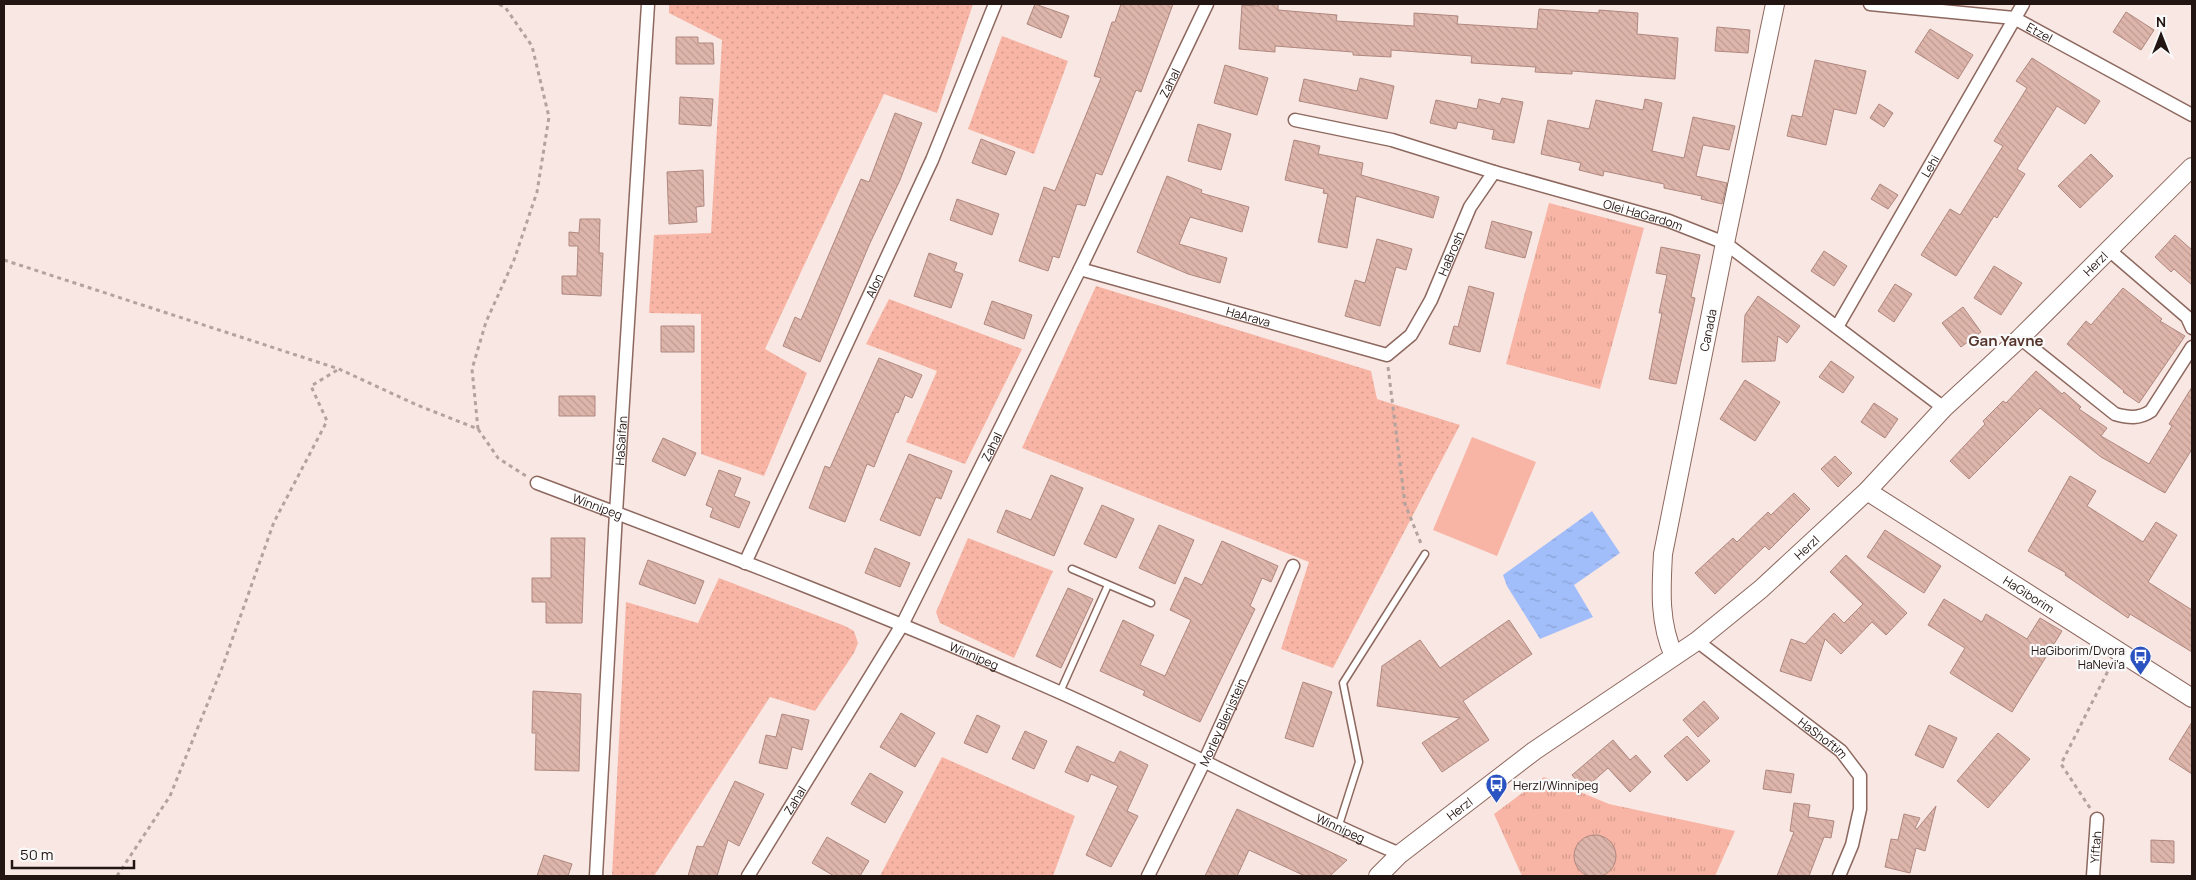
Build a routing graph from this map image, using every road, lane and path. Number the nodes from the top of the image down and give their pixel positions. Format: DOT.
graph roads {
  1 [pos="498,4"];
  2 [pos="648,4"];
  3 [pos="995,4"];
  4 [pos="1207,4"];
  5 [pos="1775,4"];
  6 [pos="1870,4"];
  7 [pos="2024,4"];
  8 [pos="2014,18"];
  9 [pos="2192,115"];
  10 [pos="1295,120"];
  11 [pos="2192,167"];
  12 [pos="1494,172"];
  13 [pos="1725,243"];
  14 [pos="2109,250"];
  15 [pos="4,260"];
  16 [pos="1080,269"];
  17 [pos="1837,327"];
  18 [pos="2192,328"];
  19 [pos="2020,338"];
  20 [pos="2192,347"];
  21 [pos="1387,355"];
  22 [pos="339,369"];
  23 [pos="1944,408"];
  24 [pos="478,429"];
  25 [pos="537,484"];
  26 [pos="1867,490"];
  27 [pos="616,513"];
  28 [pos="1425,554"];
  29 [pos="745,563"];
  30 [pos="1293,566"];
  31 [pos="1072,569"];
  32 [pos="1108,585"];
  33 [pos="1151,603"];
  34 [pos="902,624"];
  35 [pos="1697,640"];
  36 [pos="2118,650"];
  37 [pos="1674,656"];
  38 [pos="1060,692"];
  39 [pos="2192,698"];
  40 [pos="1205,760"];
  41 [pos="2098,819"];
  42 [pos="1338,828"];
  43 [pos="1400,854"];
  44 [pos="116,876"];
  45 [pos="596,876"];
  46 [pos="748,876"];
  47 [pos="1148,876"];
  48 [pos="1378,876"];
  49 [pos="1839,876"];
  50 [pos="2093,876"];
  1 -- 24 [label="path"];
  2 -- 27 [label="street, HaSaifan"];
  3 -- 29 [label="street, Alon"];
  4 -- 16 [label="street, Zahal"];
  5 -- 13 [label="street, Canada"];
  6 -- 8 [label="street, Etzel"];
  7 -- 8 [label="street, Lehi"];
  8 -- 9 [label="street, Etzel"];
  8 -- 17 [label="street, Lehi"];
  10 -- 12 [label="street, Olei HaGardom"];
  11 -- 14 [label="street, Herzl"];
  12 -- 13 [label="street, Olei HaGardom"];
  12 -- 21 [label="street, HaBrosh"];
  13 -- 17 [label="street, Olei HaGardom"];
  13 -- 37 [label="street, Canada"];
  14 -- 18 [label="street"];
  14 -- 19 [label="street, Herzl"];
  15 -- 22 [label="path"];
  16 -- 21 [label="street, HaArava"];
  16 -- 34 [label="street, Zahal"];
  17 -- 23 [label="street, Olei HaGardom"];
  19 -- 20 [label="street"];
  19 -- 23 [label="street, Herzl"];
  21 -- 28 [label="path"];
  22 -- 24 [label="path"];
  22 -- 44 [label="path"];
  23 -- 26 [label="street, Herzl"];
  24 -- 25 [label="path"];
  25 -- 27 [label="street, Winnipeg"];
  26 -- 35 [label="street, Herzl"];
  26 -- 36 [label="street, HaGiborim"];
  27 -- 29 [label="street, Winnipeg"];
  27 -- 45 [label="street, HaSaifan"];
  28 -- 42 [label="lane"];
  29 -- 34 [label="street, Winnipeg"];
  30 -- 40 [label="street, Morley Blenjstein"];
  31 -- 32 [label="lane"];
  32 -- 33 [label="lane"];
  32 -- 38 [label="lane"];
  34 -- 38 [label="street, Winnipeg"];
  34 -- 46 [label="street, Zahal"];
  35 -- 37 [label="street, Herzl"];
  35 -- 49 [label="street, HaShoftim"];
  36 -- 39 [label="street, HaGiborim"];
  36 -- 41 [label="path"];
  37 -- 43 [label="street, Herzl"];
  38 -- 40 [label="street, Winnipeg"];
  40 -- 42 [label="street, Winnipeg"];
  40 -- 47 [label="street, Morley Blenjstein"];
  41 -- 50 [label="street, Yiftah"];
  42 -- 43 [label="street, Winnipeg"];
  43 -- 48 [label="street, Herzl"];
}
